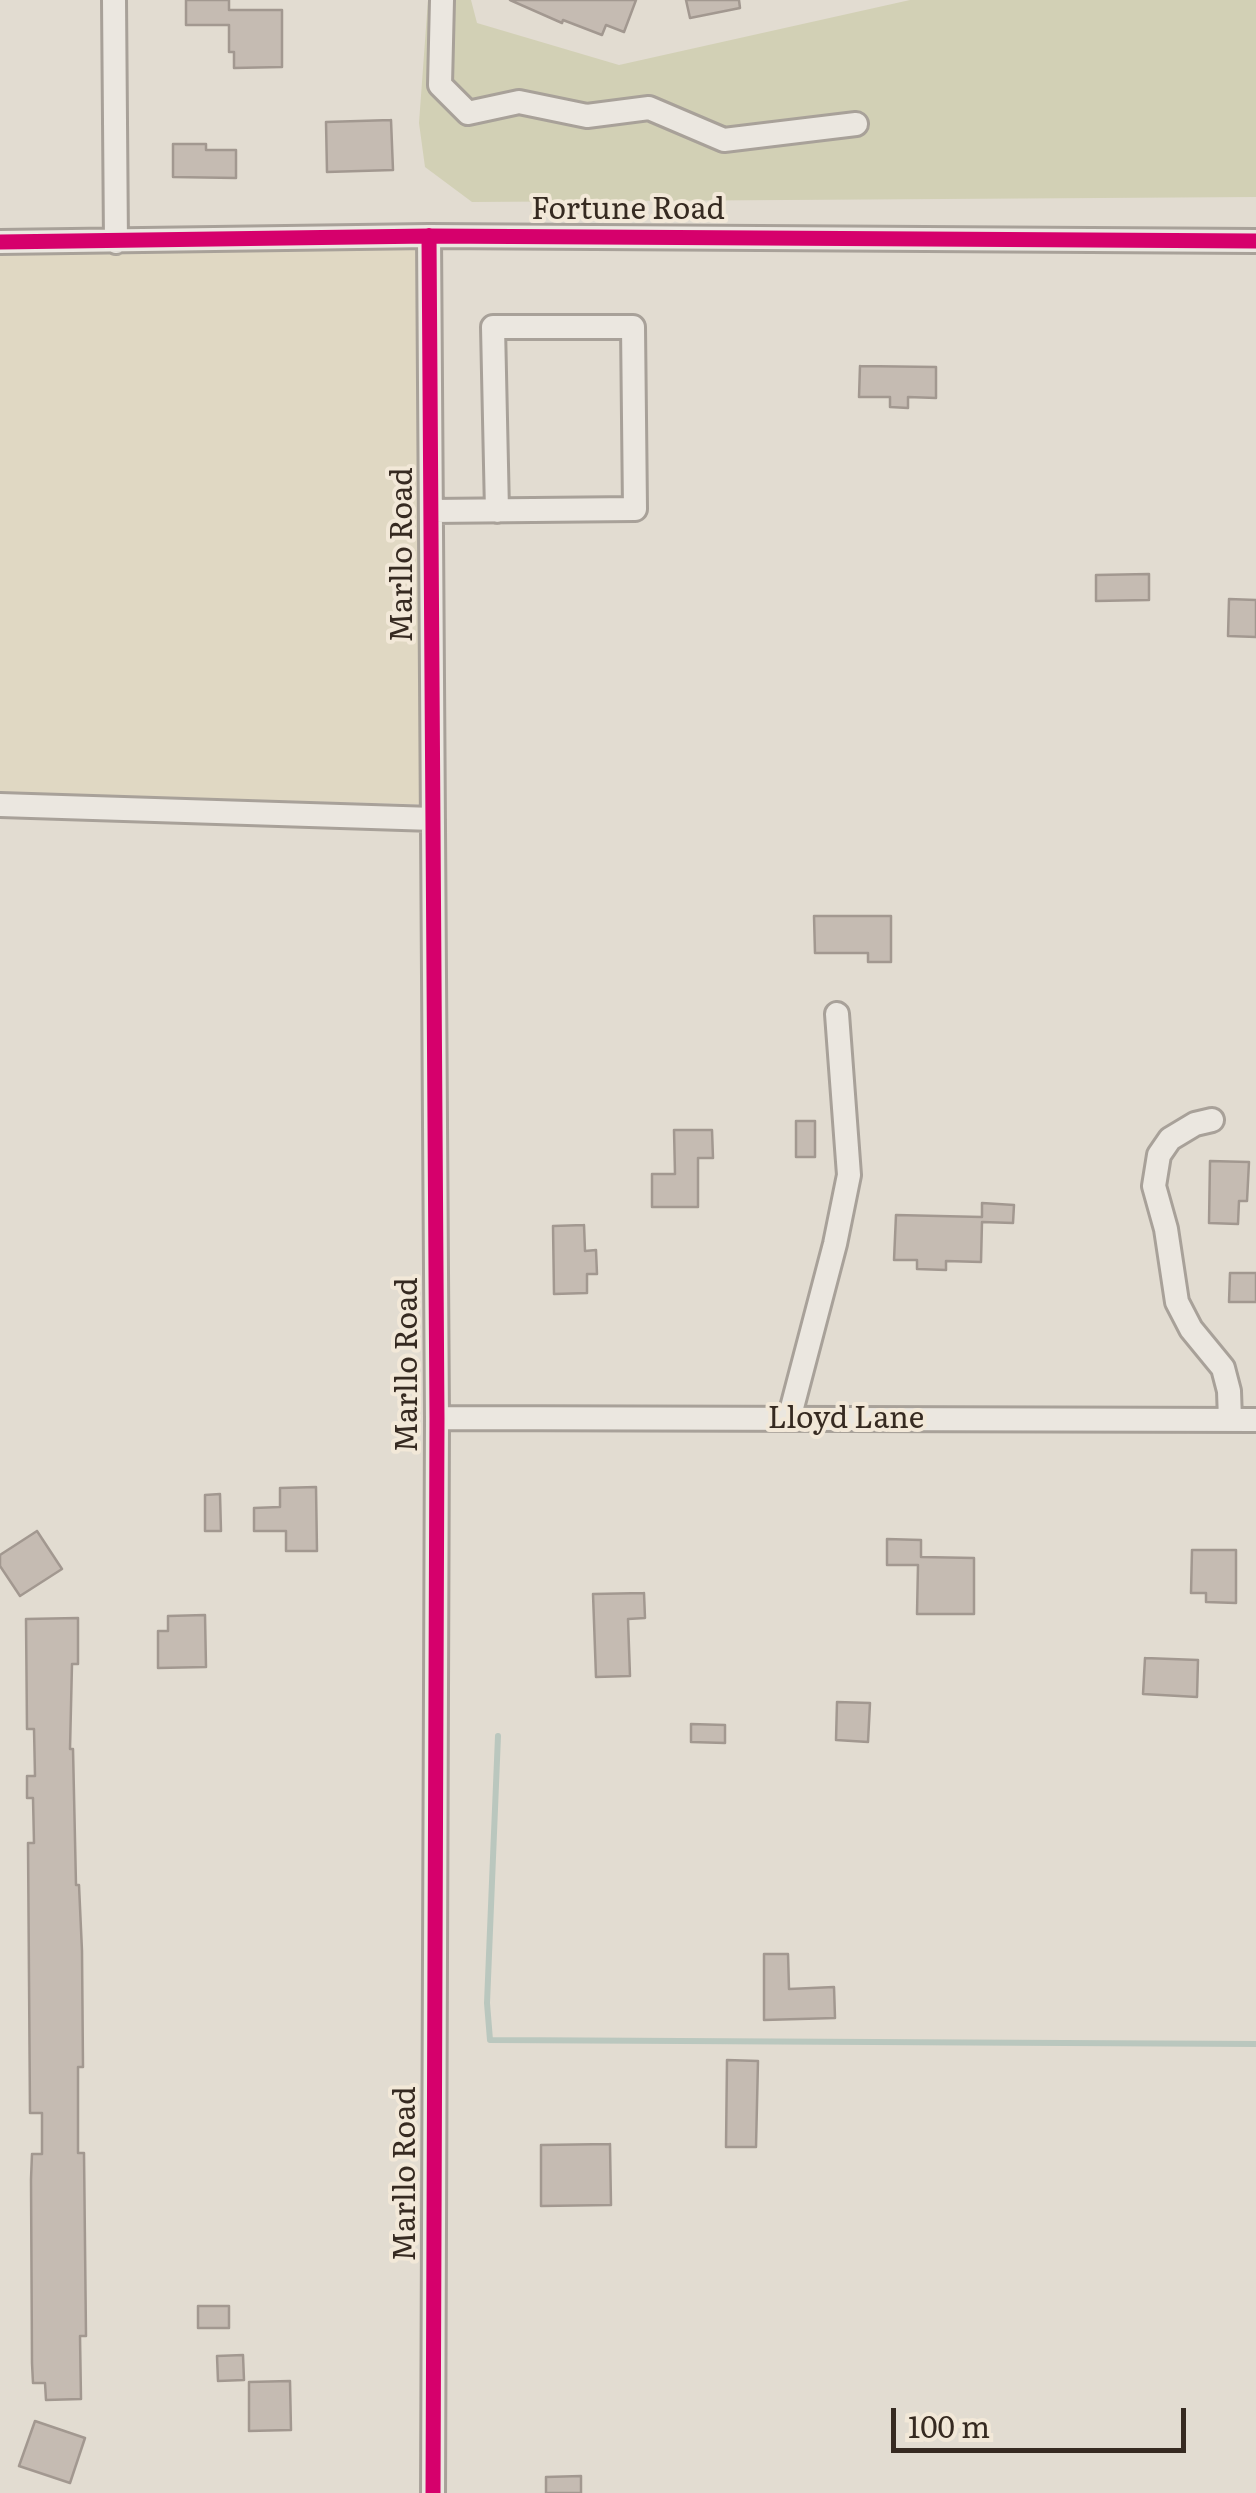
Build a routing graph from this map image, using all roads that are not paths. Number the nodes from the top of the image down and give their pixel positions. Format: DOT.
graph roads {
  1 [pos="114,0"];
  2 [pos="442,0"];
  3 [pos="856,124"];
  4 [pos="429,236"];
  5 [pos="1256,241"];
  6 [pos="0,242"];
  7 [pos="116,242"];
  8 [pos="497,510"];
  9 [pos="430,511"];
  10 [pos="0,805"];
  11 [pos="432,818"];
  12 [pos="836,1014"];
  13 [pos="1212,1120"];
  14 [pos="436,1418"];
  15 [pos="790,1419"];
  16 [pos="1230,1420"];
  17 [pos="1256,1420"];
  18 [pos="433,2493"];
  1 -- 7 [label="street"];
  2 -- 3 [label="street"];
  4 -- 5 [label="street, Fortune Road"];
  4 -- 7 [label="street, Fortune Road"];
  4 -- 9 [label="street, Marllo Road"];
  6 -- 7 [label="street, Fortune Road"];
  8 -- 8 [label="street"];
  8 -- 9 [label="street"];
  9 -- 11 [label="street, Marllo Road"];
  10 -- 11 [label="street"];
  11 -- 14 [label="street, Marllo Road"];
  12 -- 15 [label="street"];
  13 -- 16 [label="street"];
  14 -- 15 [label="street, Lloyd Lane"];
  14 -- 18 [label="street, Marllo Road"];
  15 -- 16 [label="street, Lloyd Lane"];
  16 -- 17 [label="street, Lloyd Lane"];
}
